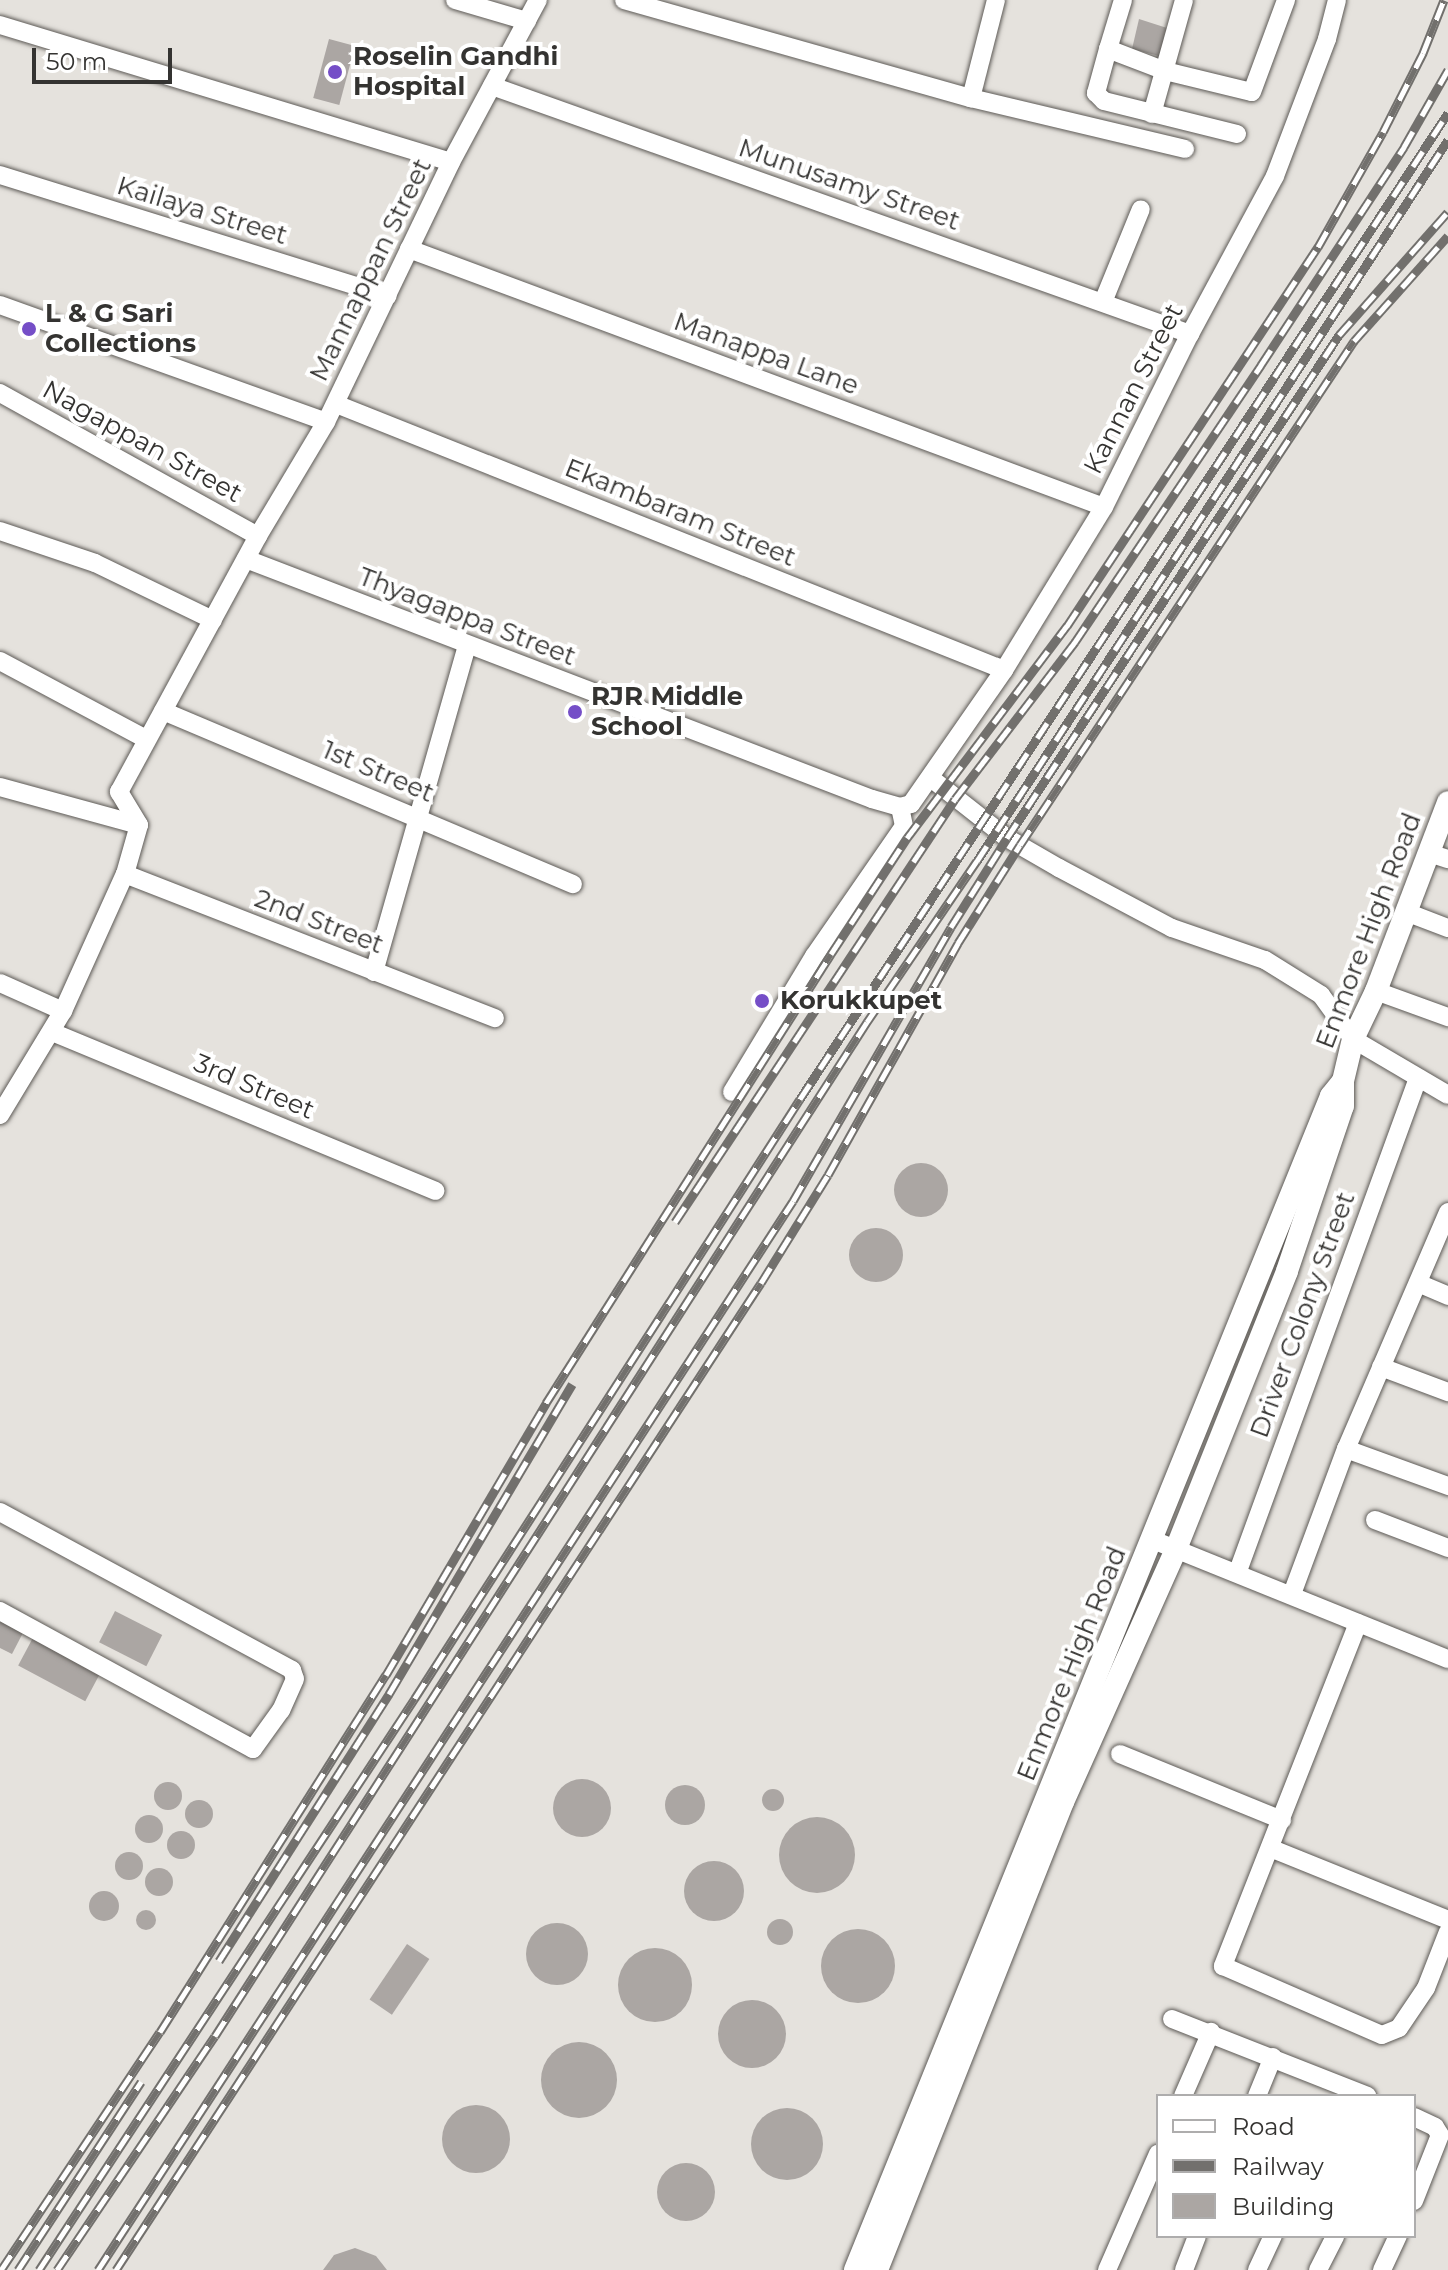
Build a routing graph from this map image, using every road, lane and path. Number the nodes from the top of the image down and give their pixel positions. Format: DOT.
graph roads {
  1 [pos="455,0"];
  2 [pos="538,0"];
  3 [pos="624,0"];
  4 [pos="996,0"];
  5 [pos="1123,0"];
  6 [pos="1184,0"];
  7 [pos="1286,0"];
  8 [pos="1337,0"];
  9 [pos="527,21"];
  10 [pos="0,25"];
  11 [pos="1108,49"];
  12 [pos="1165,71"];
  13 [pos="492,86"];
  14 [pos="971,98"];
  15 [pos="1152,114"];
  16 [pos="1237,134"];
  17 [pos="1185,149"];
  18 [pos="451,162"];
  19 [pos="0,175"];
  20 [pos="1141,209"];
  21 [pos="409,249"];
  22 [pos="388,296"];
  23 [pos="1103,302"];
  24 [pos="0,305"];
  25 [pos="1190,334"];
  26 [pos="0,393"];
  27 [pos="336,404"];
  28 [pos="326,422"];
  29 [pos="1104,507"];
  30 [pos="0,531"];
  31 [pos="258,536"];
  32 [pos="246,559"];
  33 [pos="213,620"];
  34 [pos="467,646"];
  35 [pos="0,661"];
  36 [pos="1004,670"];
  37 [pos="163,711"];
  38 [pos="146,739"];
  39 [pos="932,779"];
  40 [pos="0,787"];
  41 [pos="1448,802"];
  42 [pos="900,807"];
  43 [pos="420,818"];
  44 [pos="139,825"];
  45 [pos="1439,856"];
  46 [pos="125,874"];
  47 [pos="573,884"];
  48 [pos="1406,912"];
  49 [pos="1448,928"];
  50 [pos="374,972"];
  51 [pos="0,983"];
  52 [pos="1376,991"];
  53 [pos="63,1011"];
  54 [pos="1448,1017"];
  55 [pos="495,1018"];
  56 [pos="52,1032"];
  57 [pos="1353,1039"];
  58 [pos="1418,1078"];
  59 [pos="1343,1081"];
  60 [pos="732,1092"];
  61 [pos="1448,1095"];
  62 [pos="3,1106"];
  63 [pos="435,1191"];
  64 [pos="1448,1212"];
  65 [pos="1418,1283"];
  66 [pos="1448,1296"];
  67 [pos="1381,1367"];
  68 [pos="1448,1392"];
  69 [pos="1346,1449"];
  70 [pos="1448,1486"];
  71 [pos="0,1512"];
  72 [pos="1375,1520"];
  73 [pos="1153,1540"];
  74 [pos="1448,1548"];
  75 [pos="1176,1549"];
  76 [pos="1238,1571"];
  77 [pos="1292,1594"];
  78 [pos="0,1611"];
  79 [pos="1358,1623"];
  80 [pos="1448,1659"];
  81 [pos="1120,1754"];
  82 [pos="1282,1820"];
  83 [pos="1270,1848"];
  84 [pos="1448,1920"];
  85 [pos="1448,1932"];
  86 [pos="1172,2019"];
  87 [pos="1211,2032"];
  88 [pos="1273,2057"];
  89 [pos="1332,2089"];
  90 [pos="1184,2094"];
  91 [pos="1258,2094"];
  92 [pos="1357,2094"];
  93 [pos="1416,2118"];
  94 [pos="1156,2159"];
  95 [pos="1416,2196"];
  96 [pos="1196,2238"];
  97 [pos="1272,2238"];
  98 [pos="1334,2238"];
  99 [pos="1397,2238"];
  100 [pos="855,2270"];
  101 [pos="877,2270"];
  102 [pos="1107,2270"];
  103 [pos="1184,2270"];
  104 [pos="1257,2270"];
  105 [pos="1318,2270"];
  106 [pos="1382,2270"];
  1 -- 9 [label="street"];
  2 -- 9 [label="street, Mannappan Street"];
  3 -- 14 [label="street"];
  4 -- 14 [label="street"];
  5 -- 11 [label="street"];
  6 -- 12 [label="street"];
  7 -- 12 [label="street"];
  8 -- 25 [label="street, Kannan Street"];
  9 -- 13 [label="street, Mannappan Street"];
  10 -- 18 [label="street"];
  11 -- 12 [label="street"];
  11 -- 15 [label="street"];
  12 -- 15 [label="street"];
  13 -- 18 [label="street, Mannappan Street"];
  13 -- 23 [label="street, Munusamy Street"];
  14 -- 17 [label="street"];
  15 -- 16 [label="street"];
  18 -- 21 [label="street, Mannappan Street"];
  19 -- 22 [label="street, Kailaya Street"];
  20 -- 23 [label="street"];
  21 -- 22 [label="street, Mannappan Street"];
  21 -- 29 [label="street, Manappa Lane"];
  22 -- 27 [label="street, Mannappan Street"];
  23 -- 25 [label="street, Munusamy Street"];
  24 -- 28 [label="street"];
  25 -- 29 [label="street, Kannan Street"];
  26 -- 31 [label="street, Nagappan Street"];
  27 -- 28 [label="street, Mannappan Street"];
  27 -- 36 [label="street, Ekambaram Street"];
  28 -- 31 [label="street, Mannappan Street"];
  29 -- 36 [label="street, Kannan Street"];
  30 -- 33 [label="street"];
  31 -- 32 [label="street, Mannappan Street"];
  32 -- 33 [label="street, Mannappan Street"];
  32 -- 34 [label="street, Thyagappa Street"];
  33 -- 37 [label="street, Mannappan Street"];
  34 -- 42 [label="street, Thyagappa Street"];
  34 -- 43 [label="street"];
  35 -- 38 [label="street"];
  36 -- 39 [label="street, Kannan Street"];
  37 -- 38 [label="street, Mannappan Street"];
  37 -- 43 [label="street, 1st Street"];
  38 -- 44 [label="street, Mannappan Street"];
  39 -- 42 [label="street"];
  39 -- 57 [label="street"];
  40 -- 44 [label="street"];
  41 -- 45 [label="main road, Enmore High Road"];
  42 -- 60 [label="street"];
  43 -- 47 [label="street, 1st Street"];
  43 -- 50 [label="street"];
  44 -- 46 [label="street"];
  45 -- 48 [label="main road, Enmore High Road"];
  46 -- 50 [label="street, 2nd Street"];
  46 -- 53 [label="street"];
  48 -- 49 [label="street"];
  48 -- 52 [label="main road, Enmore High Road"];
  50 -- 55 [label="street, 2nd Street"];
  51 -- 53 [label="street"];
  52 -- 54 [label="street"];
  52 -- 57 [label="main road, Enmore High Road"];
  53 -- 56 [label="street"];
  56 -- 62 [label="street"];
  56 -- 63 [label="street, 3rd Street"];
  57 -- 58 [label="street"];
  57 -- 59 [label="main road, Enmore High Road"];
  58 -- 61 [label="street"];
  58 -- 76 [label="street, Driver Colony Street"];
  59 -- 73 [label="main road, Enmore High Road"];
  59 -- 75 [label="main road, Enmore High Road"];
  64 -- 65 [label="street"];
  65 -- 66 [label="street"];
  65 -- 67 [label="street"];
  67 -- 68 [label="street"];
  67 -- 69 [label="street"];
  69 -- 70 [label="street"];
  69 -- 77 [label="street"];
  71 -- 78 [label="street"];
  72 -- 74 [label="street"];
  73 -- 75 [label="street"];
  73 -- 100 [label="main road, Enmore High Road"];
  75 -- 76 [label="street"];
  75 -- 101 [label="main road, Enmore High Road"];
  76 -- 77 [label="street"];
  77 -- 79 [label="street"];
  79 -- 80 [label="street"];
  79 -- 82 [label="street"];
  81 -- 82 [label="street"];
  82 -- 83 [label="street"];
  83 -- 84 [label="street"];
  83 -- 85 [label="street"];
  86 -- 87 [label="street"];
  87 -- 88 [label="street"];
  87 -- 90 [label="street"];
  88 -- 89 [label="street"];
  88 -- 91 [label="street"];
  89 -- 92 [label="street"];
  93 -- 95 [label="street"];
  94 -- 102 [label="street"];
  96 -- 103 [label="street"];
  97 -- 104 [label="street"];
  98 -- 105 [label="street"];
  99 -- 106 [label="street"];
}
